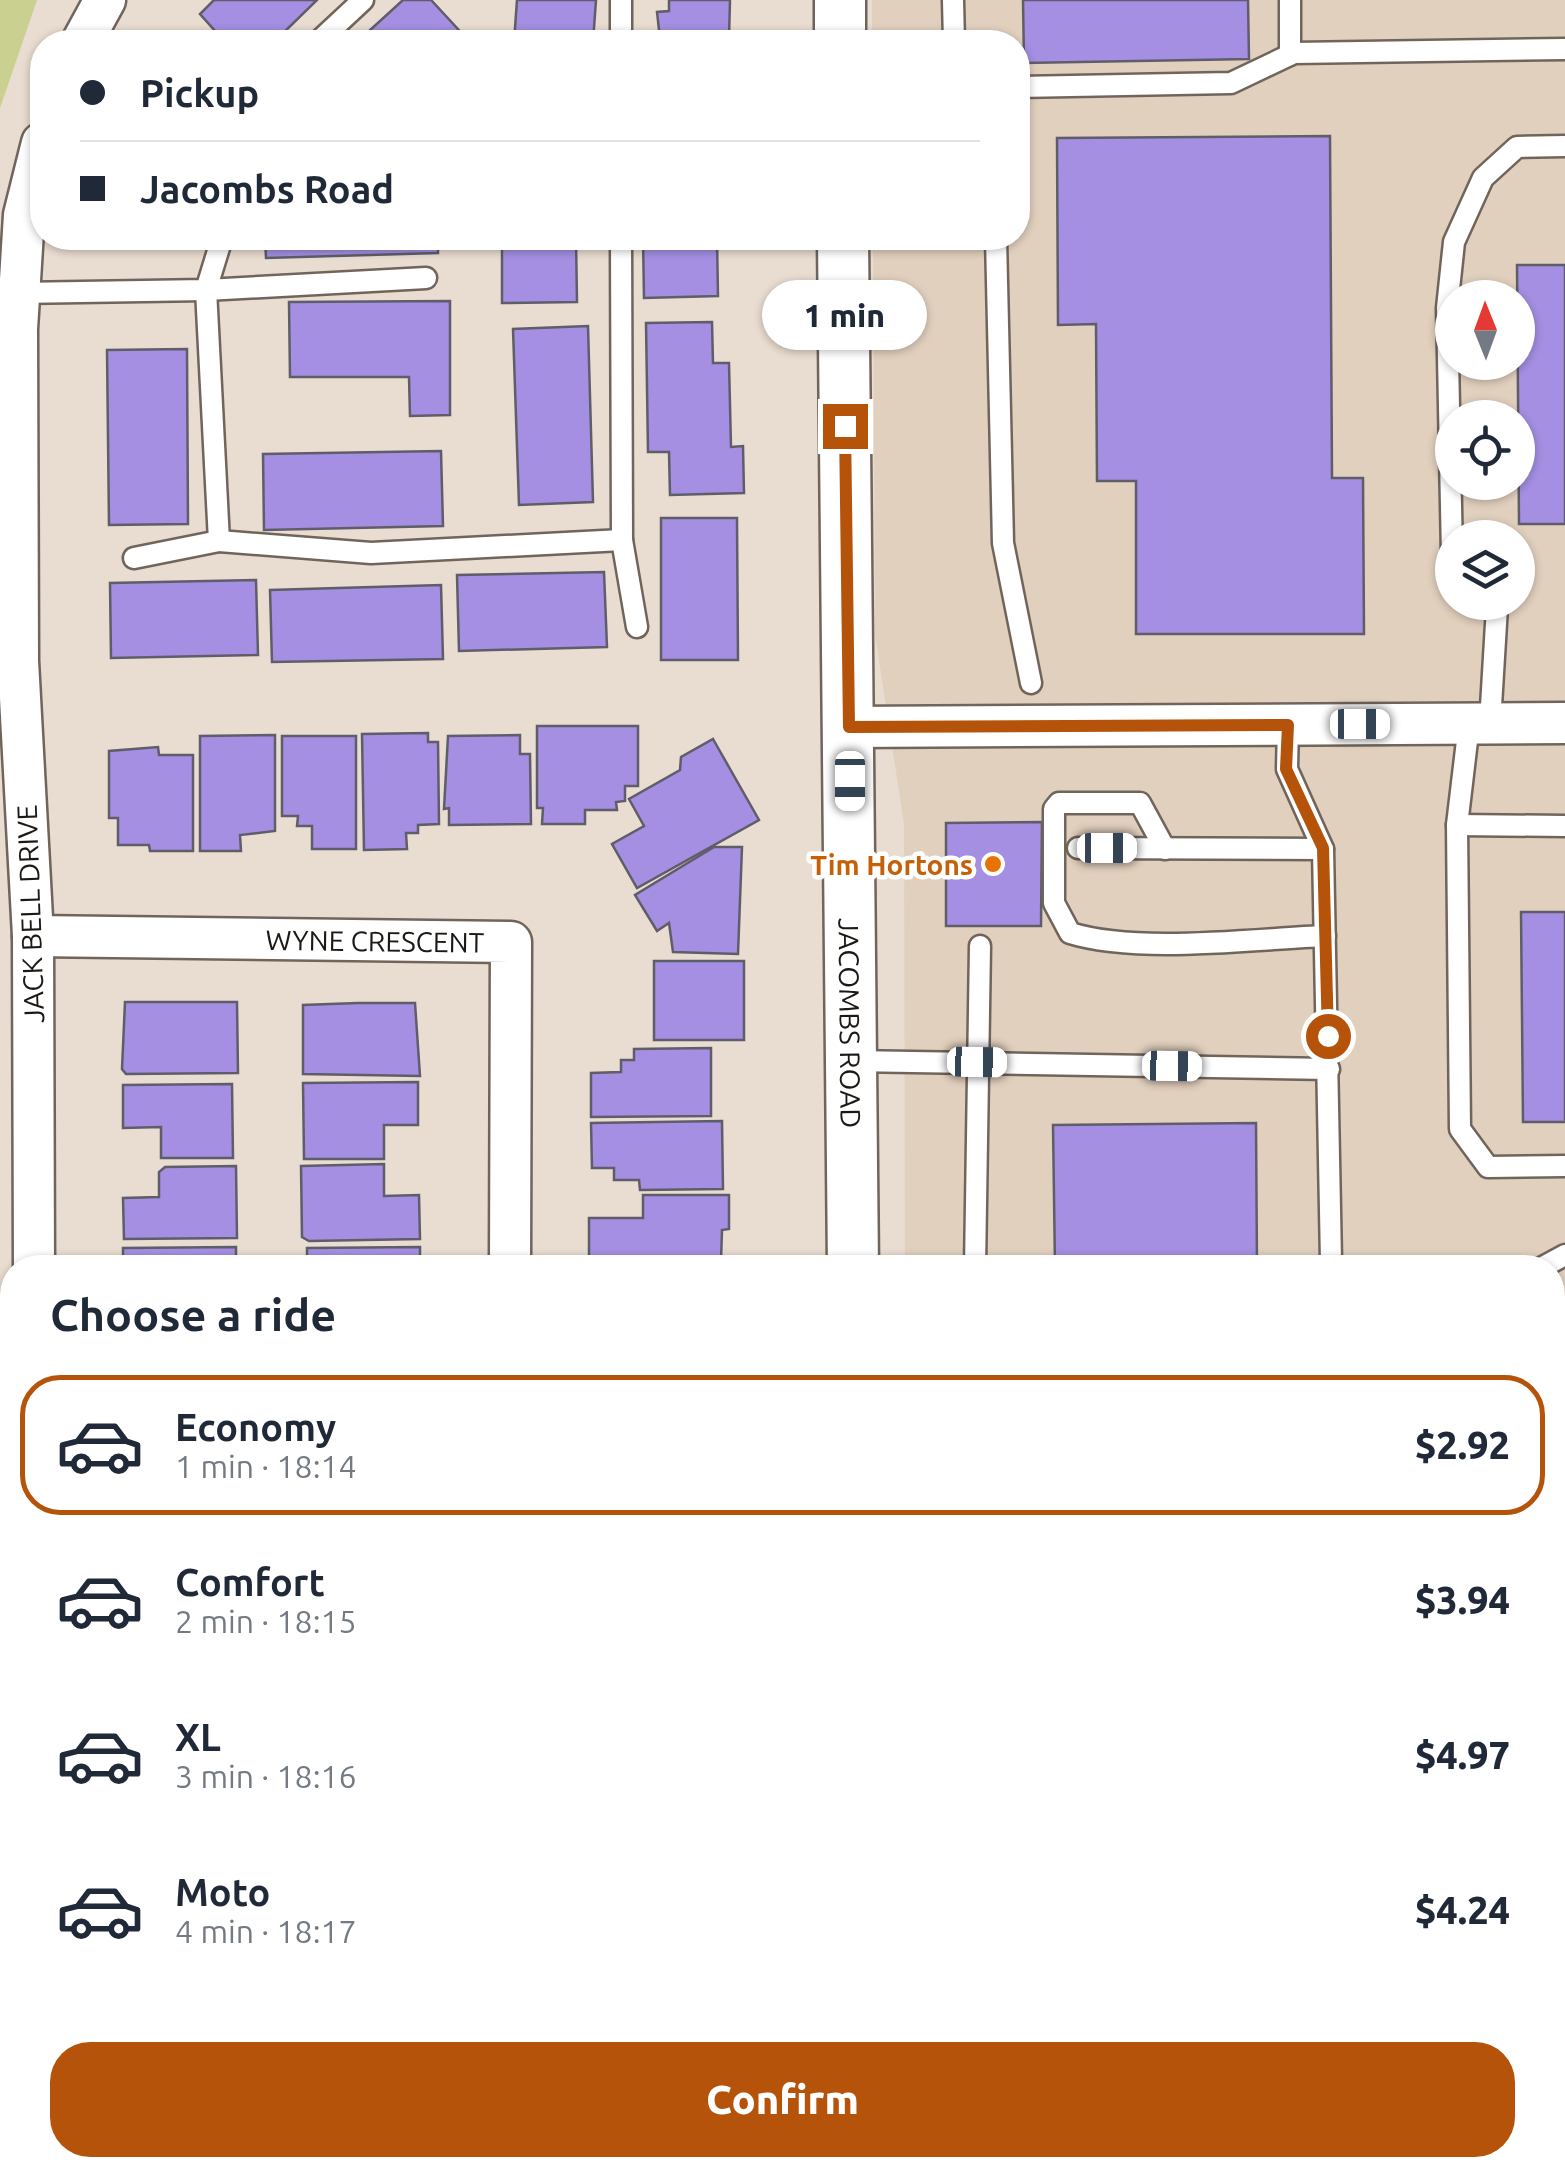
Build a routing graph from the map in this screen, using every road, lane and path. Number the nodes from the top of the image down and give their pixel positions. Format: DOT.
graph roads {
  1 [pos="105,0"];
  2 [pos="363,0"];
  3 [pos="621,0"];
  4 [pos="840,0"];
  5 [pos="953,0"];
  6 [pos="1290,0"];
  7 [pos="89,30"];
  8 [pos="331,30"];
  9 [pos="621,30"];
  10 [pos="840,30"];
  11 [pos="954,30"];
  12 [pos="1565,49"];
  13 [pos="1290,55"];
  14 [pos="1030,86"];
  15 [pos="1565,146"];
  16 [pos="30,190"];
  17 [pos="218,250"];
  18 [pos="621,250"];
  19 [pos="843,250"];
  20 [pos="996,250"];
  21 [pos="426,278"];
  22 [pos="206,290"];
  23 [pos="18,293"];
  24 [pos="1451,520"];
  25 [pos="622,540"];
  26 [pos="219,541"];
  27 [pos="134,558"];
  28 [pos="1495,620"];
  29 [pos="637,627"];
  30 [pos="1031,683"];
  31 [pos="11,695"];
  32 [pos="1565,723"];
  33 [pos="1479,724"];
  34 [pos="1288,725"];
  35 [pos="849,727"];
  36 [pos="1458,825"];
  37 [pos="1565,826"];
  38 [pos="1078,848"];
  39 [pos="1166,848"];
  40 [pos="1323,848"];
  41 [pos="34,936"];
  42 [pos="1325,936"];
  43 [pos="980,946"];
  44 [pos="852,1060"];
  45 [pos="977,1062"];
  46 [pos="1328,1069"];
  47 [pos="1565,1166"];
  48 [pos="34,1255"];
  49 [pos="510,1255"];
  50 [pos="853,1255"];
  51 [pos="975,1255"];
  52 [pos="1330,1255"];
  1 -- 7 [label="street"];
  2 -- 8 [label="lane"];
  3 -- 9 [label="lane"];
  4 -- 10 [label="street"];
  5 -- 11 [label="lane"];
  6 -- 13 [label="lane"];
  12 -- 13 [label="lane"];
  13 -- 14 [label="lane"];
  15 -- 24 [label="lane"];
  16 -- 23 [label="street, JACK BELL DRIVE"];
  17 -- 22 [label="lane"];
  18 -- 25 [label="lane"];
  19 -- 35 [label="street, JACOMBS ROAD"];
  20 -- 30 [label="lane"];
  21 -- 22 [label="lane"];
  22 -- 23 [label="lane"];
  22 -- 26 [label="lane"];
  23 -- 31 [label="street, JACK BELL DRIVE"];
  25 -- 26 [label="lane"];
  25 -- 29 [label="lane"];
  26 -- 27 [label="lane"];
  28 -- 33 [label="lane"];
  31 -- 41 [label="street, JACK BELL DRIVE"];
  32 -- 33 [label="street"];
  33 -- 34 [label="street"];
  33 -- 36 [label="lane"];
  34 -- 35 [label="street"];
  34 -- 40 [label="lane"];
  35 -- 44 [label="street, JACOMBS ROAD"];
  36 -- 37 [label="lane"];
  36 -- 47 [label="lane"];
  38 -- 39 [label="lane"];
  39 -- 40 [label="lane"];
  39 -- 42 [label="lane"];
  40 -- 42 [label="lane"];
  41 -- 48 [label="street, JACK BELL DRIVE"];
  41 -- 49 [label="street, WYNE CRESCENT"];
  42 -- 46 [label="lane"];
  43 -- 45 [label="lane"];
  44 -- 45 [label="lane"];
  44 -- 50 [label="street, JACOMBS ROAD"];
  45 -- 46 [label="lane"];
  45 -- 51 [label="lane"];
  46 -- 52 [label="lane"];
}
